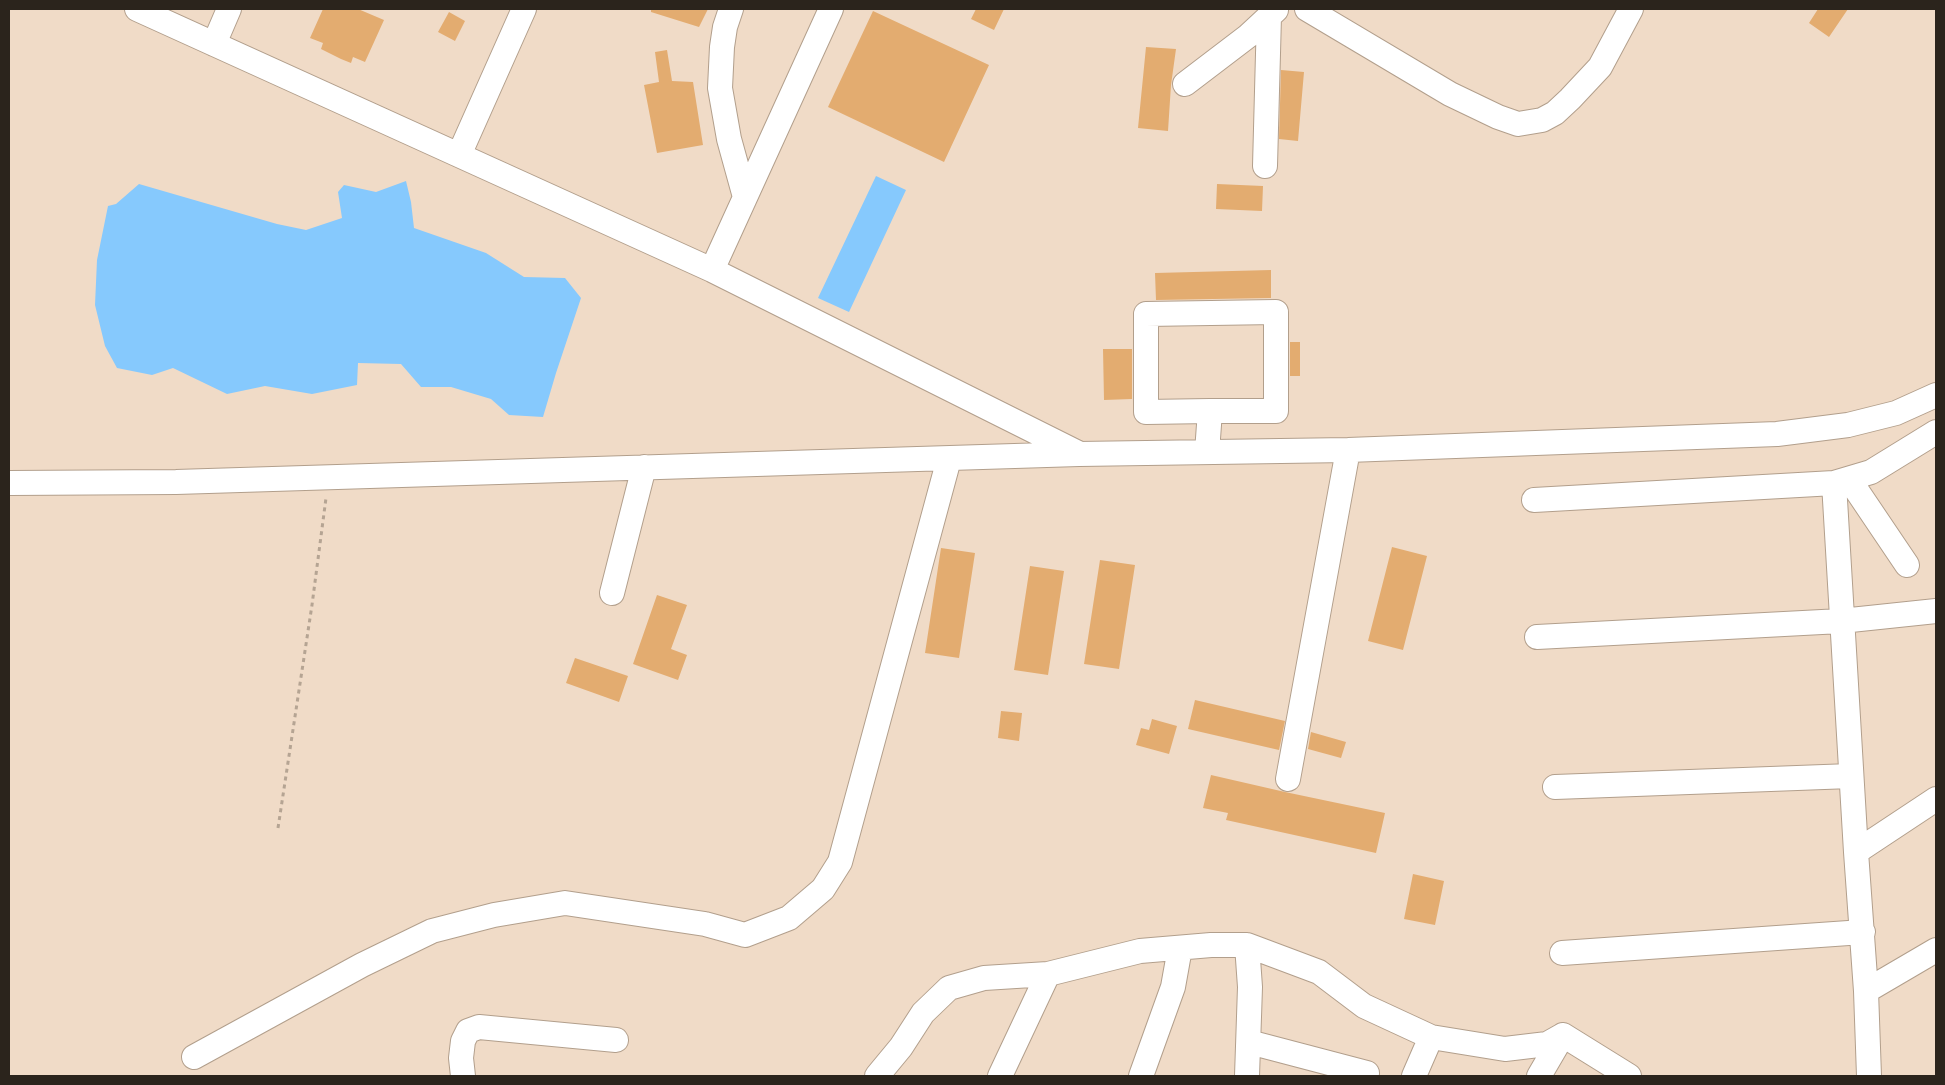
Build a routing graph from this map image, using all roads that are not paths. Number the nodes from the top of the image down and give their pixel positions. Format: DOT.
graph roads {
  1 [pos="137,9"];
  2 [pos="230,9"];
  3 [pos="524,9"];
  4 [pos="732,9"];
  5 [pos="831,9"];
  6 [pos="1307,9"];
  7 [pos="1630,9"];
  8 [pos="1273,13"];
  9 [pos="214,44"];
  10 [pos="1185,84"];
  11 [pos="459,155"];
  12 [pos="1265,166"];
  13 [pos="745,197"];
  14 [pos="712,270"];
  15 [pos="1936,395"];
  16 [pos="1210,411"];
  17 [pos="1936,432"];
  18 [pos="1348,450"];
  19 [pos="1207,452"];
  20 [pos="1079,454"];
  21 [pos="949,459"];
  22 [pos="644,466"];
  23 [pos="1841,481"];
  24 [pos="9,483"];
  25 [pos="1534,500"];
  26 [pos="1907,565"];
  27 [pos="612,593"];
  28 [pos="1936,612"];
  29 [pos="1841,621"];
  30 [pos="1537,637"];
  31 [pos="1851,776"];
  32 [pos="1288,779"];
  33 [pos="1555,787"];
  34 [pos="1936,800"];
  35 [pos="1856,852"];
  36 [pos="1863,932"];
  37 [pos="1247,945"];
  38 [pos="1180,948"];
  39 [pos="1936,950"];
  40 [pos="1562,953"];
  41 [pos="1048,974"];
  42 [pos="1866,991"];
  43 [pos="1563,1035"];
  44 [pos="1431,1037"];
  45 [pos="616,1040"];
  46 [pos="1249,1042"];
  47 [pos="194,1057"];
  48 [pos="1367,1073"];
  49 [pos="463,1076"];
  50 [pos="877,1076"];
  51 [pos="1000,1076"];
  52 [pos="1141,1076"];
  53 [pos="1247,1076"];
  54 [pos="1414,1076"];
  55 [pos="1539,1076"];
  56 [pos="1629,1076"];
  57 [pos="1869,1076"];
  1 -- 9 [label="street"];
  2 -- 9 [label="street"];
  3 -- 11 [label="street"];
  4 -- 13 [label="street"];
  5 -- 13 [label="street"];
  6 -- 7 [label="street"];
  8 -- 10 [label="street"];
  8 -- 12 [label="street"];
  9 -- 11 [label="street"];
  11 -- 14 [label="street"];
  13 -- 14 [label="street"];
  14 -- 20 [label="street"];
  15 -- 18 [label="street"];
  16 -- 16 [label="street"];
  16 -- 19 [label="street"];
  17 -- 23 [label="street"];
  18 -- 19 [label="street"];
  18 -- 32 [label="street"];
  19 -- 20 [label="street"];
  20 -- 21 [label="street"];
  21 -- 22 [label="street"];
  21 -- 47 [label="street"];
  22 -- 24 [label="street"];
  22 -- 27 [label="street"];
  23 -- 25 [label="street"];
  23 -- 26 [label="street"];
  23 -- 29 [label="street"];
  28 -- 29 [label="street"];
  29 -- 30 [label="street"];
  29 -- 31 [label="street"];
  31 -- 33 [label="street"];
  31 -- 35 [label="street"];
  34 -- 35 [label="street"];
  35 -- 36 [label="street"];
  36 -- 40 [label="street"];
  36 -- 42 [label="street"];
  37 -- 38 [label="street"];
  37 -- 44 [label="street"];
  37 -- 46 [label="street"];
  38 -- 41 [label="street"];
  38 -- 52 [label="street"];
  39 -- 42 [label="street"];
  41 -- 50 [label="street"];
  41 -- 51 [label="street"];
  42 -- 57 [label="street"];
  43 -- 44 [label="street"];
  43 -- 55 [label="street"];
  43 -- 56 [label="street"];
  44 -- 54 [label="street"];
  45 -- 49 [label="street"];
  46 -- 48 [label="street"];
  46 -- 53 [label="street"];
}
